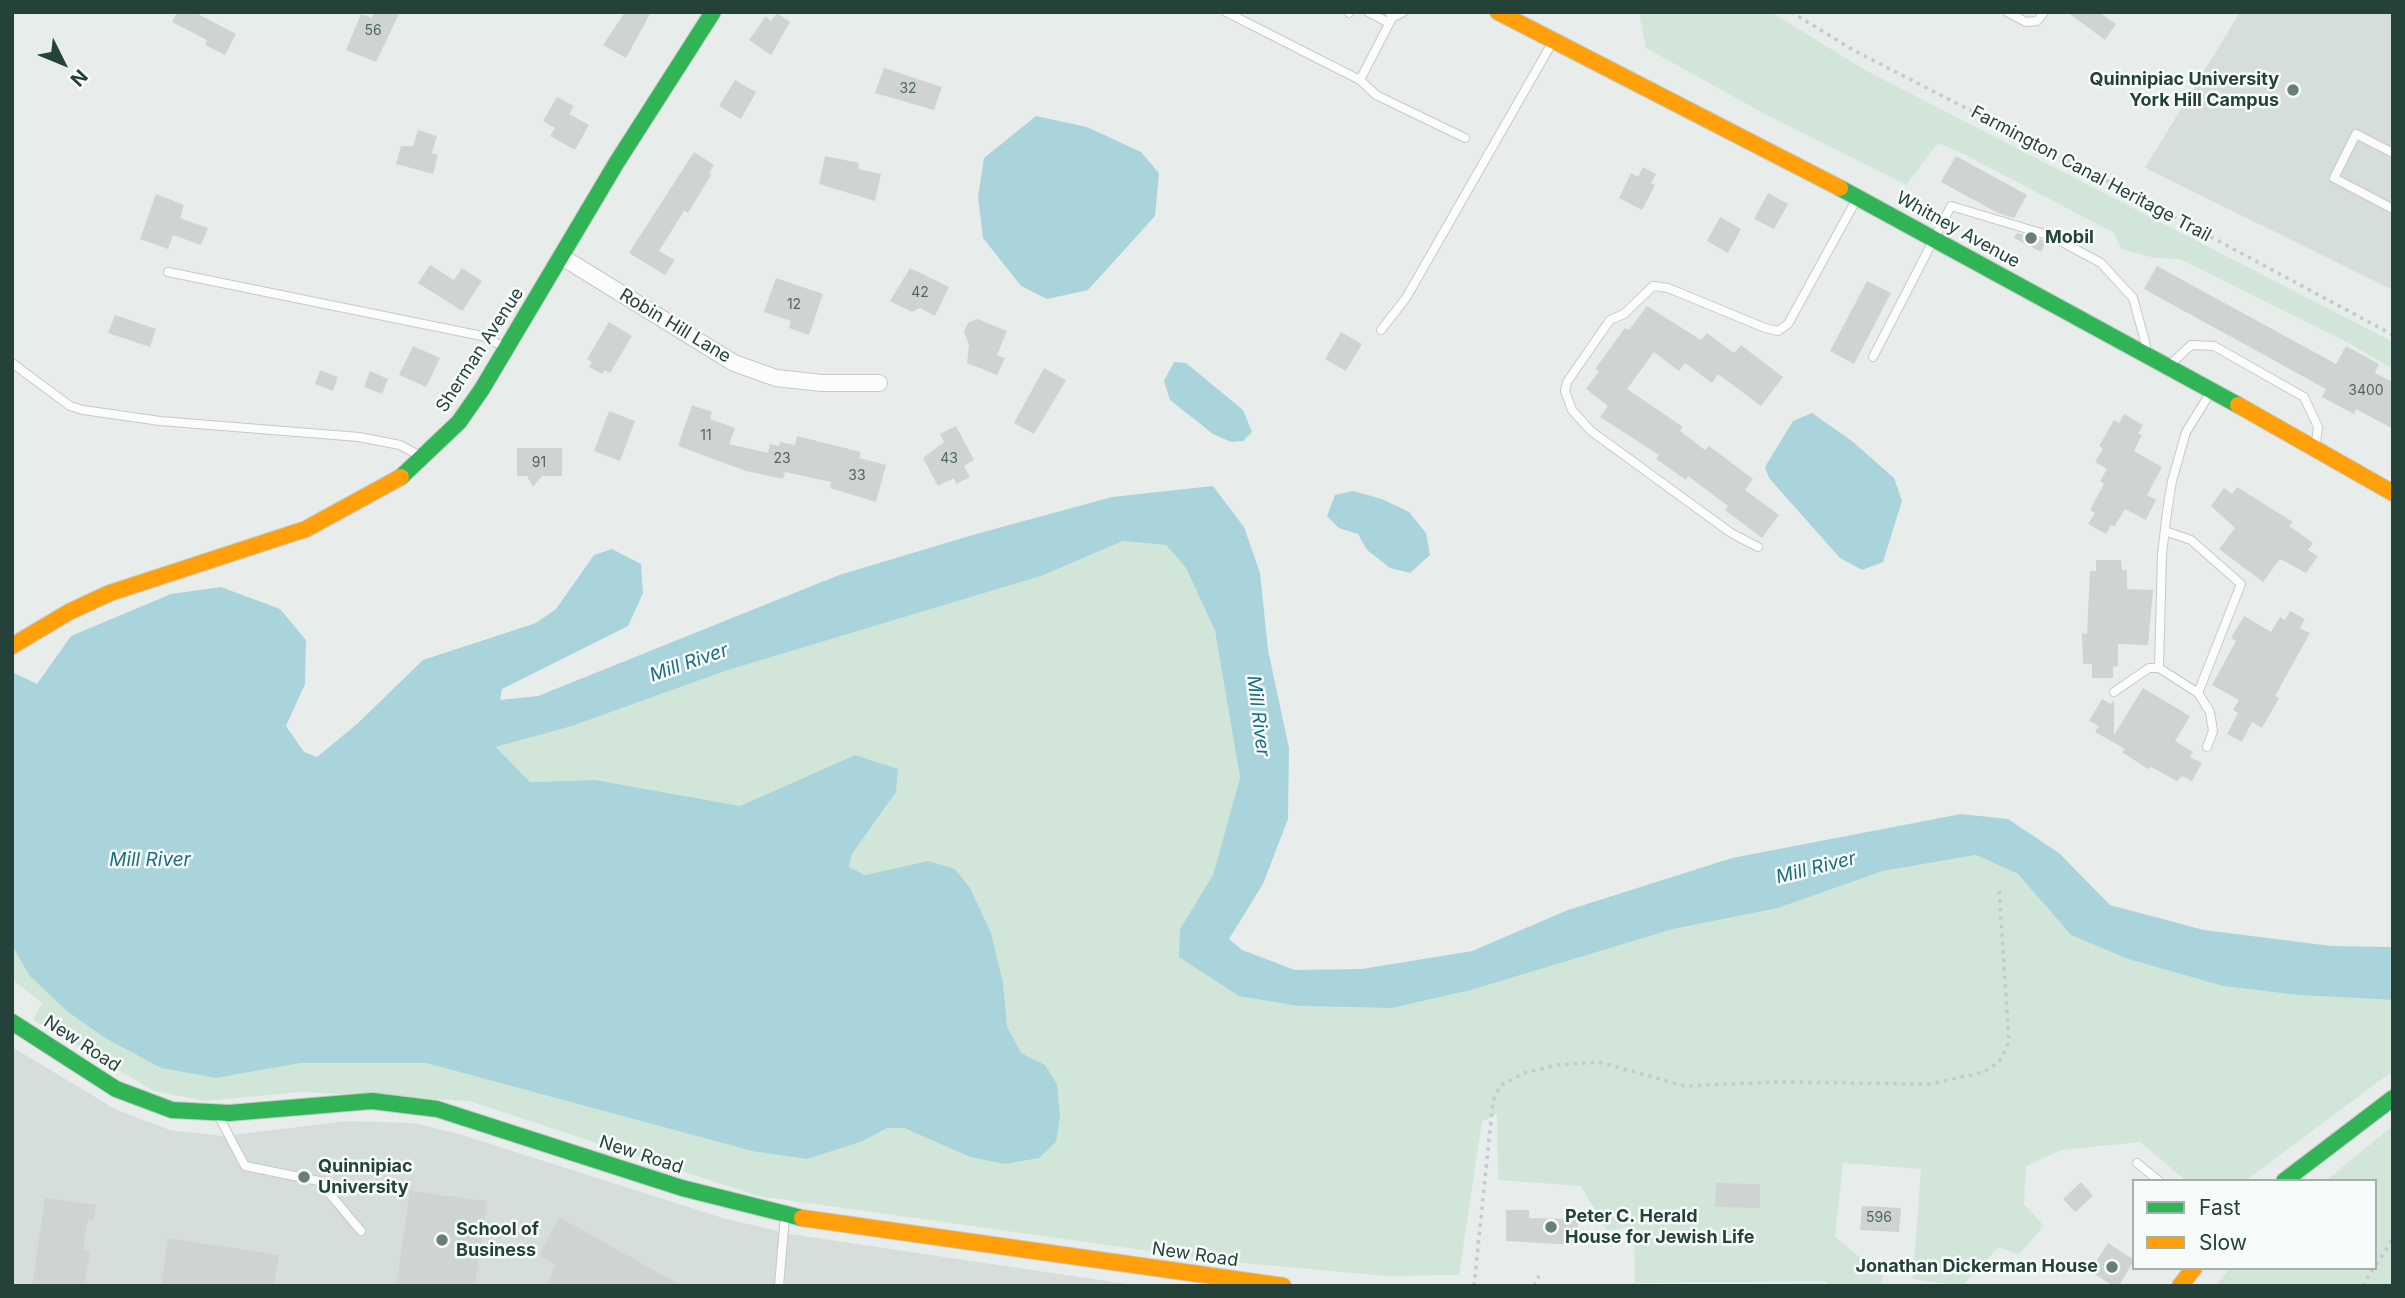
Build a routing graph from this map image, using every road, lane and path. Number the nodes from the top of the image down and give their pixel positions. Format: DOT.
graph roads {
  1 [pos="713,12"];
  2 [pos="1226,12"];
  3 [pos="1368,12"];
  4 [pos="1404,12"];
  5 [pos="1498,12"];
  6 [pos="1791,12"];
  7 [pos="2007,12"];
  8 [pos="2044,12"];
  9 [pos="1390,18"];
  10 [pos="1302,36"];
  11 [pos="1553,41"];
  12 [pos="1296,47"];
  13 [pos="1330,51"];
  14 [pos="1325,62"];
  15 [pos="1360,80"];
  16 [pos="1465,138"];
  17 [pos="2393,153"];
  18 [pos="1858,197"];
  19 [pos="2393,209"];
  20 [pos="1934,239"];
  21 [pos="562,257"];
  22 [pos="168,272"];
  23 [pos="1381,330"];
  24 [pos="2393,335"];
  25 [pos="508,348"];
  26 [pos="2148,356"];
  27 [pos="1873,357"];
  28 [pos="12,362"];
  29 [pos="2168,366"];
  30 [pos="878,383"];
  31 [pos="2212,390"];
  32 [pos="2315,448"];
  33 [pos="424,458"];
  34 [pos="2393,493"];
  35 [pos="2165,531"];
  36 [pos="1758,547"];
  37 [pos="12,646"];
  38 [pos="2158,668"];
  39 [pos="2114,692"];
  40 [pos="2198,693"];
  41 [pos="2207,747"];
  42 [pos="1999,889"];
  43 [pos="12,1022"];
  44 [pos="2393,1098"];
  45 [pos="217,1113"];
  46 [pos="2137,1163"];
  47 [pos="2157,1179"];
  48 [pos="2287,1179"];
  49 [pos="785,1216"];
  50 [pos="361,1231"];
  51 [pos="2393,1239"];
  52 [pos="2377,1263"];
  53 [pos="2192,1270"];
  54 [pos="2373,1270"];
  55 [pos="1539,1276"];
  56 [pos="779,1286"];
  57 [pos="1283,1286"];
  58 [pos="1474,1286"];
  59 [pos="1534,1286"];
  60 [pos="2180,1286"];
  61 [pos="2362,1286"];
  1 -- 21 [label="main road, Sherman Avenue"];
  2 -- 12 [label="lane"];
  3 -- 9 [label="lane"];
  4 -- 9 [label="lane"];
  5 -- 11 [label="main road, Whitney Avenue"];
  6 -- 24 [label="path, Farmington Canal Heritage Trail"];
  7 -- 8 [label="lane"];
  9 -- 15 [label="lane"];
  10 -- 12 [label="lane"];
  11 -- 18 [label="main road, Whitney Avenue"];
  11 -- 23 [label="lane"];
  12 -- 14 [label="lane"];
  13 -- 14 [label="lane"];
  14 -- 15 [label="lane"];
  15 -- 16 [label="lane"];
  17 -- 19 [label="lane"];
  18 -- 20 [label="main road, Whitney Avenue"];
  18 -- 36 [label="lane"];
  20 -- 26 [label="main road, Whitney Avenue"];
  20 -- 26 [label="lane"];
  20 -- 27 [label="lane"];
  21 -- 25 [label="main road, Sherman Avenue"];
  21 -- 30 [label="street, Robin Hill Lane"];
  22 -- 25 [label="lane"];
  25 -- 33 [label="main road, Sherman Avenue"];
  26 -- 29 [label="main road, Whitney Avenue"];
  28 -- 33 [label="lane"];
  29 -- 31 [label="main road, Whitney Avenue"];
  29 -- 32 [label="lane"];
  31 -- 32 [label="main road, Whitney Avenue"];
  31 -- 35 [label="lane"];
  32 -- 34 [label="main road, Whitney Avenue"];
  33 -- 37 [label="main road, Sherman Avenue"];
  35 -- 38 [label="lane"];
  35 -- 40 [label="lane"];
  38 -- 39 [label="lane"];
  38 -- 40 [label="lane"];
  40 -- 41 [label="lane"];
  42 -- 58 [label="path"];
  43 -- 45 [label="main road, New Road"];
  44 -- 48 [label="main road"];
  45 -- 49 [label="main road, New Road"];
  45 -- 50 [label="lane"];
  46 -- 47 [label="lane"];
  49 -- 56 [label="lane"];
  49 -- 57 [label="main road, New Road"];
  51 -- 52 [label="path"];
  53 -- 60 [label="main road"];
  54 -- 61 [label="path"];
  55 -- 59 [label="path"];
}
